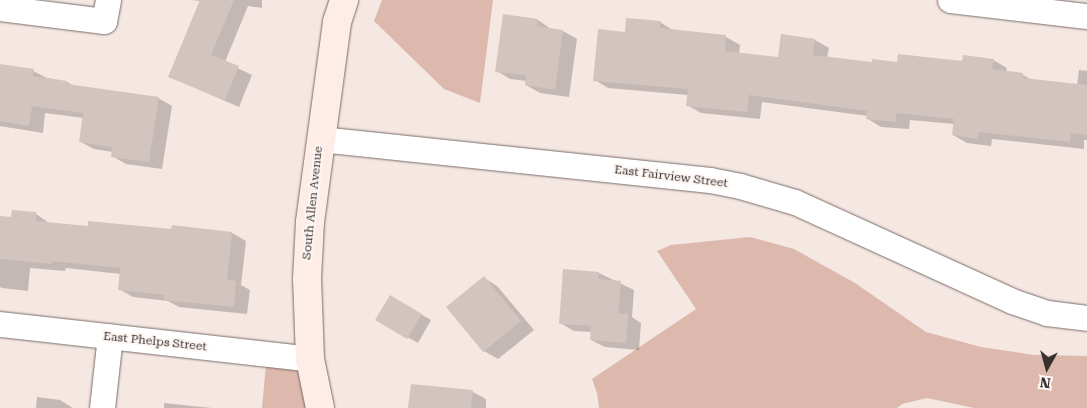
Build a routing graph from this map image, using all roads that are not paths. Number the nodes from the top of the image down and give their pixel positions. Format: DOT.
graph roads {
  1 [pos="344,0"];
  2 [pos="950,0"];
  3 [pos="0,8"];
  4 [pos="106,11"];
  5 [pos="1087,16"];
  6 [pos="320,139"];
  7 [pos="1087,318"];
  8 [pos="0,324"];
  9 [pos="110,336"];
  10 [pos="310,359"];
  11 [pos="102,408"];
  12 [pos="320,408"];
  1 -- 6 [label="street, South Allen Avenue"];
  2 -- 5 [label="street"];
  3 -- 4 [label="street"];
  6 -- 7 [label="street, East Fairview Street"];
  6 -- 10 [label="street, South Allen Avenue"];
  8 -- 9 [label="street, East Phelps Street"];
  9 -- 10 [label="street, East Phelps Street"];
  9 -- 11 [label="street"];
  10 -- 12 [label="street, South Allen Avenue"];
}
